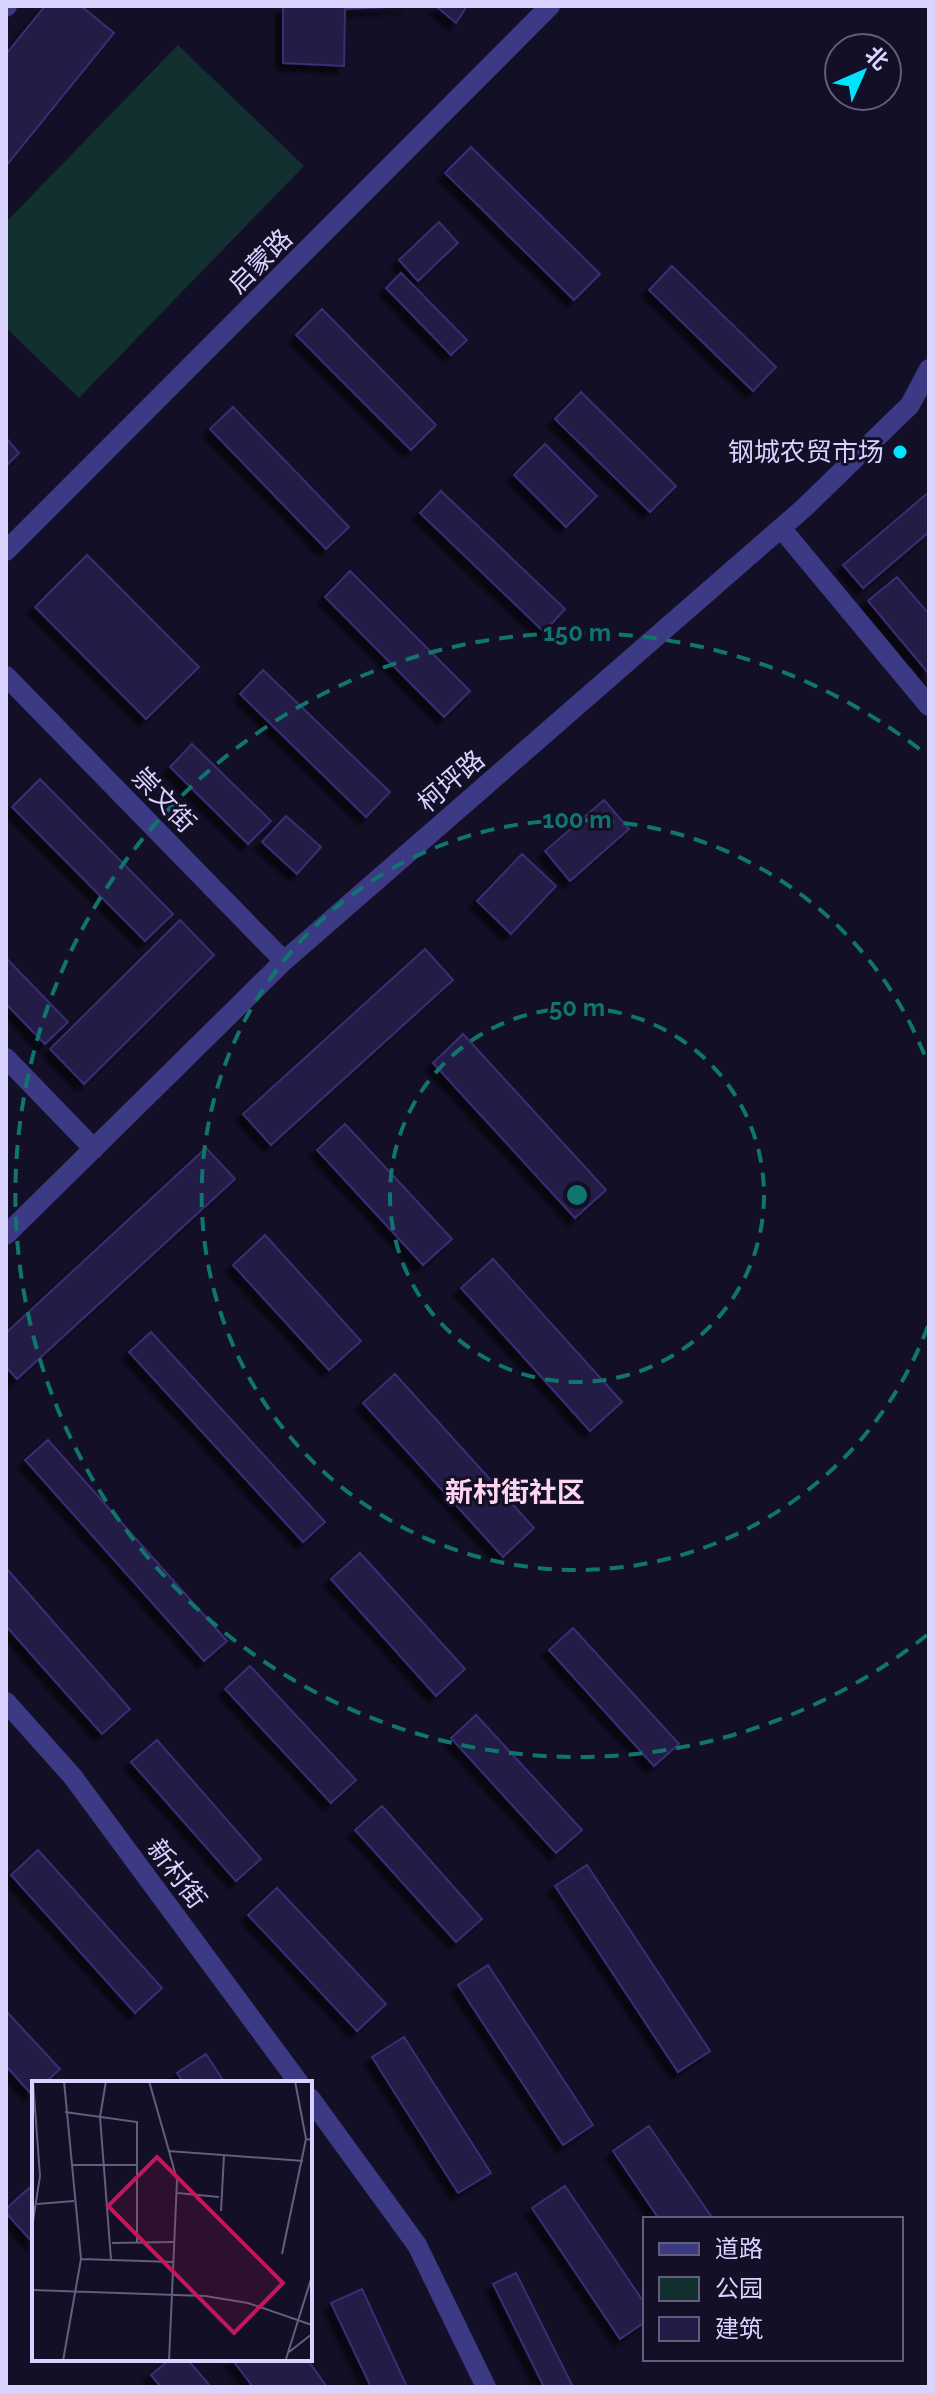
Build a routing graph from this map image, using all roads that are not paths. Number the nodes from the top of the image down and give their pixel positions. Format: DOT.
graph roads {
  1 [pos="550,6"];
  2 [pos="929,369"];
  3 [pos="781,528"];
  4 [pos="6,551"];
  5 [pos="6,676"];
  6 [pos="929,706"];
  7 [pos="284,961"];
  8 [pos="6,1058"];
  9 [pos="94,1149"];
  10 [pos="6,1235"];
  11 [pos="6,1702"];
  12 [pos="298,2081"];
  13 [pos="312,2101"];
  14 [pos="486,2387"];
  1 -- 4 [label="street, 启蒙路"];
  2 -- 3 [label="street, 柯坪路"];
  3 -- 6 [label="street"];
  3 -- 7 [label="street, 柯坪路"];
  5 -- 7 [label="street, 崇文街"];
  7 -- 9 [label="street, 柯坪路"];
  8 -- 9 [label="street"];
  9 -- 10 [label="street, 柯坪路"];
  11 -- 12 [label="street, 新村街"];
  13 -- 14 [label="street"];
}
